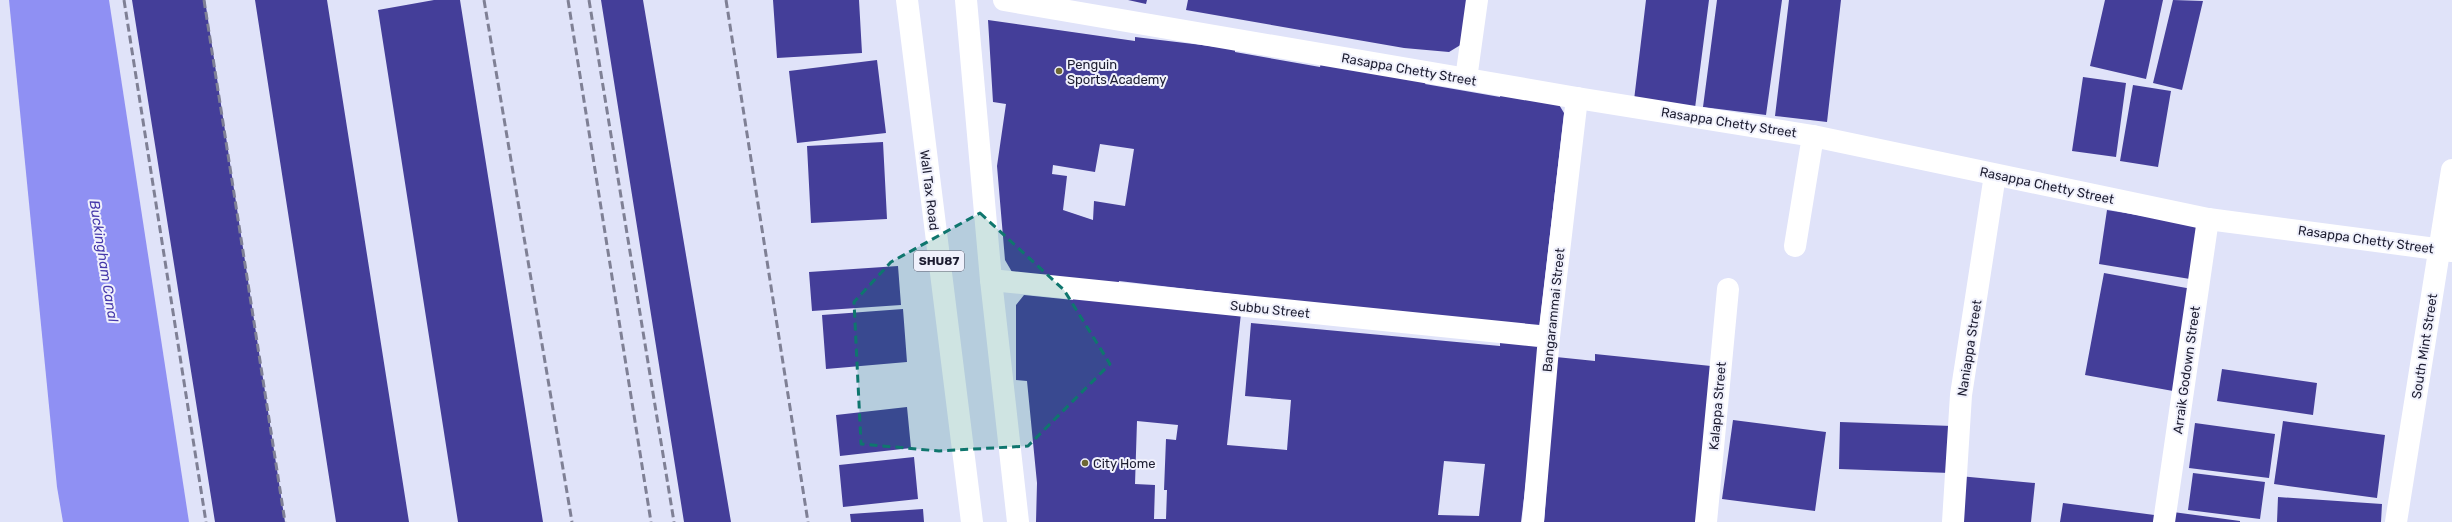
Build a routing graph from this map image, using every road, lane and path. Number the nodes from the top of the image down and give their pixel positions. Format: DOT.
graph roads {
  1 [pos="907,0"];
  2 [pos="966,0"];
  3 [pos="1004,0"];
  4 [pos="1477,0"];
  5 [pos="1466,79"];
  6 [pos="1577,98"];
  7 [pos="1813,136"];
  8 [pos="2452,170"];
  9 [pos="1995,175"];
  10 [pos="2208,219"];
  11 [pos="1794,246"];
  12 [pos="2446,250"];
  13 [pos="991,280"];
  14 [pos="1728,289"];
  15 [pos="1549,337"];
  16 [pos="972,522"];
  17 [pos="1018,522"];
  18 [pos="1532,522"];
  19 [pos="1706,522"];
  20 [pos="1952,522"];
  21 [pos="2164,522"];
  22 [pos="2396,522"];
  1 -- 16 [label="street, Wall Tax Road / SHU87"];
  2 -- 13 [label="street"];
  3 -- 5 [label="street, Rasappa Chetty Street"];
  4 -- 5 [label="street"];
  5 -- 6 [label="street, Rasappa Chetty Street"];
  6 -- 7 [label="street, Rasappa Chetty Street"];
  6 -- 15 [label="street, Bangarammai Street"];
  7 -- 9 [label="street, Rasappa Chetty Street"];
  7 -- 11 [label="street"];
  8 -- 12 [label="street, South Mint Street"];
  9 -- 10 [label="street, Rasappa Chetty Street"];
  9 -- 20 [label="street, Naniappa Street"];
  10 -- 12 [label="street, Rasappa Chetty Street"];
  10 -- 21 [label="street, Arraik Godown Street"];
  12 -- 22 [label="street, South Mint Street"];
  13 -- 15 [label="street, Subbu Street"];
  13 -- 17 [label="street"];
  14 -- 19 [label="street, Kalappa Street"];
  15 -- 18 [label="street, Bangarammai Street"];
}
